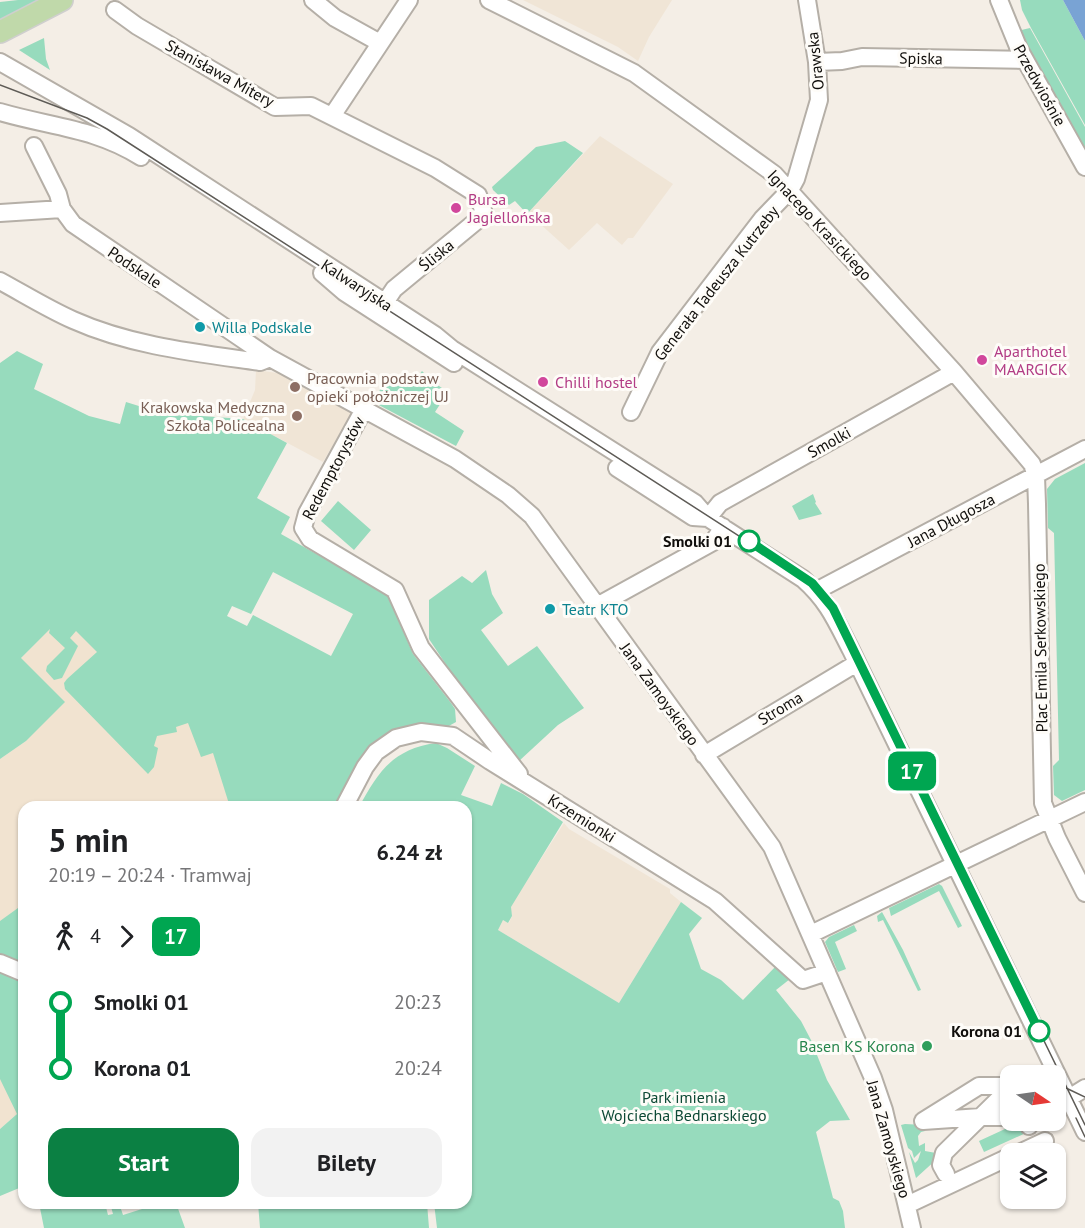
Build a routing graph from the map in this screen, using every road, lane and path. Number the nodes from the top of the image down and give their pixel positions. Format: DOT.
graph roads {
  1 [pos="62,0"];
  2 [pos="313,0"];
  3 [pos="409,0"];
  4 [pos="489,0"];
  5 [pos="807,0"];
  6 [pos="999,0"];
  7 [pos="115,10"];
  8 [pos="0,32"];
  9 [pos="380,44"];
  10 [pos="1025,60"];
  11 [pos="0,62"];
  12 [pos="818,62"];
  13 [pos="0,112"];
  14 [pos="332,116"];
  15 [pos="34,146"];
  16 [pos="1085,167"];
  17 [pos="790,190"];
  18 [pos="478,195"];
  19 [pos="62,209"];
  20 [pos="0,213"];
  21 [pos="0,281"];
  22 [pos="381,308"];
  23 [pos="270,358"];
  24 [pos="954,372"];
  25 [pos="364,409"];
  26 [pos="632,412"];
  27 [pos="1085,449"];
  28 [pos="1036,476"];
  29 [pos="708,518"];
  30 [pos="723,527"];
  31 [pos="816,591"];
  32 [pos="597,606"];
  33 [pos="857,663"];
  34 [pos="467,709"];
  35 [pos="453,736"];
  36 [pos="704,755"];
  37 [pos="525,782"];
  38 [pos="347,801"];
  39 [pos="1085,802"];
  40 [pos="1049,820"];
  41 [pos="956,866"];
  42 [pos="1085,893"];
  43 [pos="811,934"];
  44 [pos="0,963"];
  45 [pos="18,970"];
  46 [pos="827,972"];
  47 [pos="1000,1086"];
  48 [pos="1085,1088"];
  49 [pos="1000,1097"];
  50 [pos="1069,1098"];
  51 [pos="981,1117"];
  52 [pos="1000,1118"];
  53 [pos="1082,1119"];
  54 [pos="1044,1141"];
  55 [pos="1040,1143"];
  56 [pos="1000,1161"];
  57 [pos="946,1174"];
  58 [pos="907,1205"];
  59 [pos="912,1228"];
  1 -- 8 [label="main road"];
  2 -- 9 [label="street"];
  3 -- 9 [label="street"];
  4 -- 17 [label="street, Ignacego Krasickiego"];
  5 -- 12 [label="street, Orawska"];
  6 -- 10 [label="street, Przedwiośnie"];
  7 -- 14 [label="street, Stanisława Mitery"];
  9 -- 14 [label="street"];
  10 -- 12 [label="street, Spiska"];
  10 -- 16 [label="street, Przedwiośnie"];
  11 -- 22 [label="street, Kalwaryjska"];
  12 -- 17 [label="street, Orawska"];
  13 -- 22 [label="street, Kalwaryjska"];
  14 -- 18 [label="street, Stanisława Mitery"];
  15 -- 19 [label="street, Podskale"];
  17 -- 24 [label="street, Ignacego Krasickiego"];
  17 -- 26 [label="street, Generała Tadeusza Kutrzeby"];
  18 -- 22 [label="street, Śliska"];
  19 -- 20 [label="street"];
  19 -- 23 [label="street, Podskale"];
  21 -- 23 [label="street"];
  22 -- 29 [label="street, Kalwaryjska"];
  23 -- 25 [label="street, Jana Zamoyskiego"];
  24 -- 28 [label="street, Ignacego Krasickiego"];
  24 -- 29 [label="street, Smolki"];
  25 -- 32 [label="street, Jana Zamoyskiego"];
  25 -- 34 [label="street, Redemptorystów"];
  27 -- 28 [label="street, Jana Długosza"];
  28 -- 31 [label="street, Jana Długosza"];
  28 -- 40 [label="street, Plac Emila Serkowskiego"];
  29 -- 30 [label="street, Kalwaryjska"];
  30 -- 31 [label="street, Kalwaryjska"];
  30 -- 32 [label="street"];
  31 -- 33 [label="street, Kalwaryjska"];
  32 -- 36 [label="street, Jana Zamoyskiego"];
  33 -- 36 [label="street, Stroma"];
  33 -- 41 [label="street, Kalwaryjska"];
  34 -- 35 [label="street"];
  34 -- 37 [label="street, Redemptorystów"];
  35 -- 37 [label="street, Krzemionki"];
  35 -- 38 [label="street, Krzemionki"];
  36 -- 43 [label="street, Jana Zamoyskiego"];
  37 -- 46 [label="street, Krzemionki"];
  39 -- 40 [label="street"];
  40 -- 41 [label="street"];
  40 -- 42 [label="street, Plac Emila Serkowskiego"];
  41 -- 43 [label="street"];
  41 -- 50 [label="street, Kalwaryjska"];
  43 -- 46 [label="street, Jana Zamoyskiego"];
  44 -- 45 [label="street"];
  46 -- 58 [label="street, Jana Zamoyskiego"];
  47 -- 51 [label="street"];
  48 -- 50 [label="street"];
  49 -- 51 [label="street"];
  50 -- 53 [label="street, Kalwaryjska"];
  51 -- 52 [label="street"];
  51 -- 57 [label="street"];
  54 -- 55 [label="street"];
  56 -- 58 [label="street"];
  58 -- 59 [label="street, Jana Zamoyskiego"];
}
